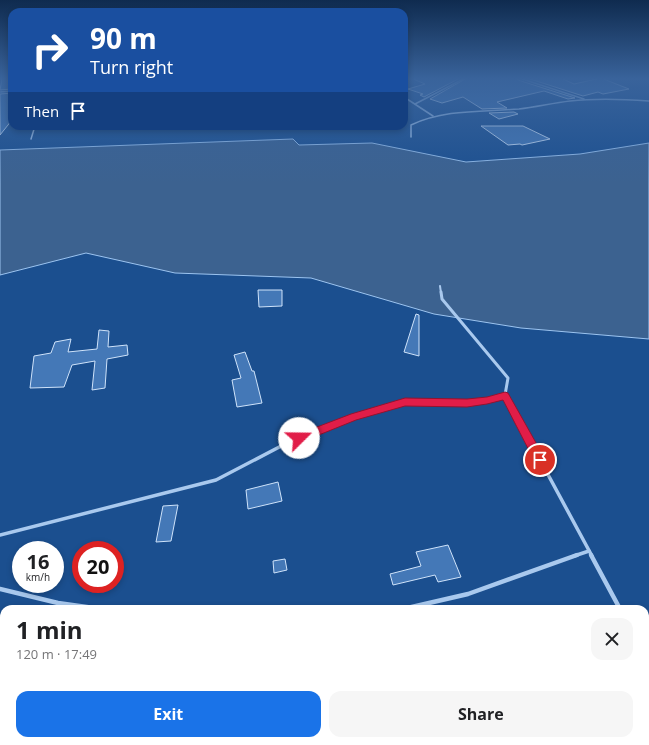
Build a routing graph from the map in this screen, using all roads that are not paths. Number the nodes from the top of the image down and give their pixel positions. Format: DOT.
graph roads {
  1 [pos="428,113"];
  2 [pos="463,113"];
  3 [pos="433,116"];
  4 [pos="34,130"];
  5 [pos="411,136"];
  6 [pos="31,139"];
  7 [pos="440,286"];
  8 [pos="505,395"];
  9 [pos="0,535"];
  10 [pos="589,551"];
  11 [pos="0,588"];
  12 [pos="72,605"];
  13 [pos="420,605"];
  14 [pos="618,605"];
  1 -- 3 [label="lane"];
  2 -- 3 [label="lane"];
  3 -- 5 [label="lane"];
  4 -- 6 [label="lane"];
  7 -- 8 [label="lane"];
  8 -- 9 [label="lane"];
  8 -- 10 [label="lane"];
  10 -- 13 [label="lane"];
  10 -- 14 [label="lane"];
  11 -- 12 [label="lane"];
}
